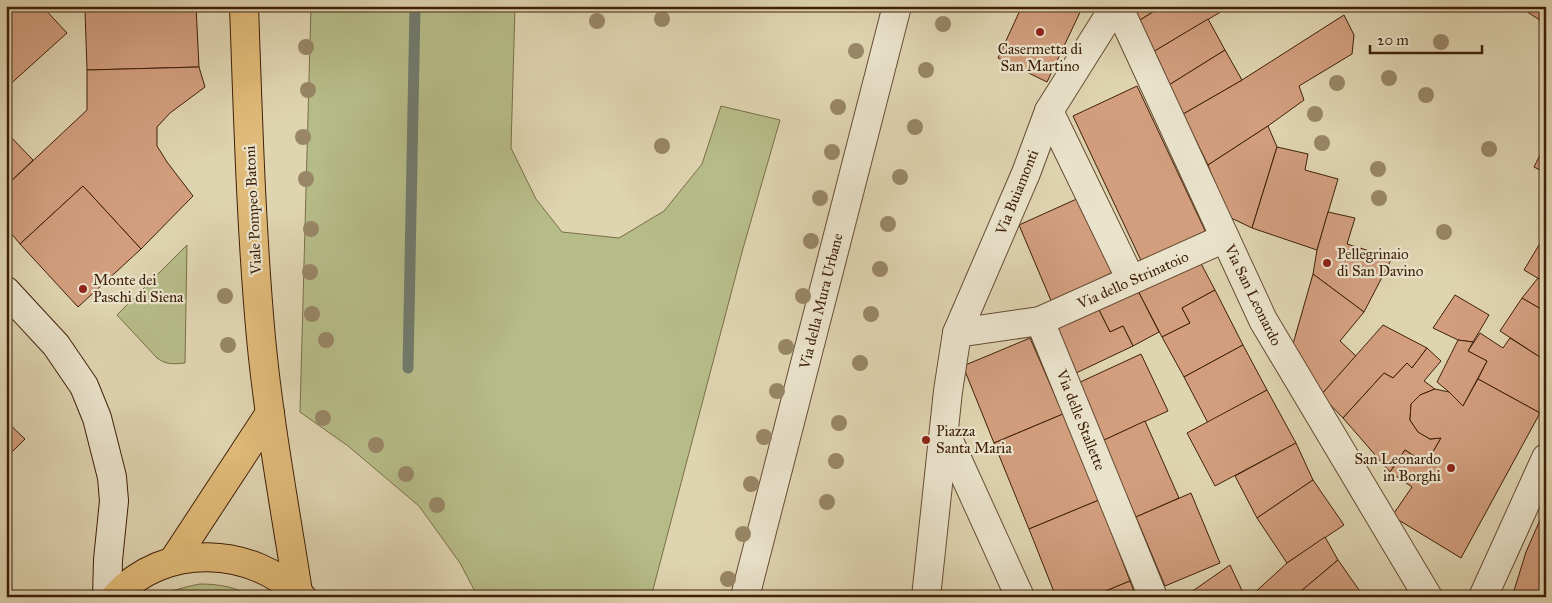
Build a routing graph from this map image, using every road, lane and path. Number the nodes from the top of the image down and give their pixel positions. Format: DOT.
graph roads {
  1 [pos="244,6"];
  2 [pos="896,6"];
  3 [pos="1117,6"];
  4 [pos="1049,111"];
  5 [pos="1225,238"];
  6 [pos="1131,280"];
  7 [pos="6,291"];
  8 [pos="1040,322"];
  9 [pos="957,333"];
  10 [pos="270,413"];
  11 [pos="944,430"];
  12 [pos="1546,458"];
  13 [pos="173,561"];
  14 [pos="300,595"];
  15 [pos="107,597"];
  16 [pos="115,597"];
  17 [pos="746,597"];
  18 [pos="926,597"];
  19 [pos="1020,597"];
  20 [pos="1153,597"];
  21 [pos="1428,597"];
  22 [pos="1483,597"];
  1 -- 10 [label="main road, Viale Pompeo Batoni"];
  2 -- 17 [label="street, Via della Mura Urbane"];
  3 -- 4 [label="street, Via Buiamonti"];
  3 -- 5 [label="street, Via San Leonardo"];
  4 -- 6 [label="street"];
  4 -- 9 [label="street, Via Buiamonti"];
  5 -- 6 [label="street, Via dello Strinatoio"];
  5 -- 21 [label="street, Via San Leonardo"];
  6 -- 8 [label="street, Via dello Strinatoio"];
  7 -- 15 [label="street"];
  8 -- 9 [label="street"];
  8 -- 20 [label="street, Via delle Stallette"];
  9 -- 11 [label="street, Via Buiamonti"];
  10 -- 13 [label="main road"];
  10 -- 14 [label="main road, Viale Pompeo Batoni"];
  11 -- 18 [label="street"];
  11 -- 19 [label="street"];
  12 -- 22 [label="street"];
  13 -- 14 [label="main road"];
  13 -- 16 [label="main road"];
}
